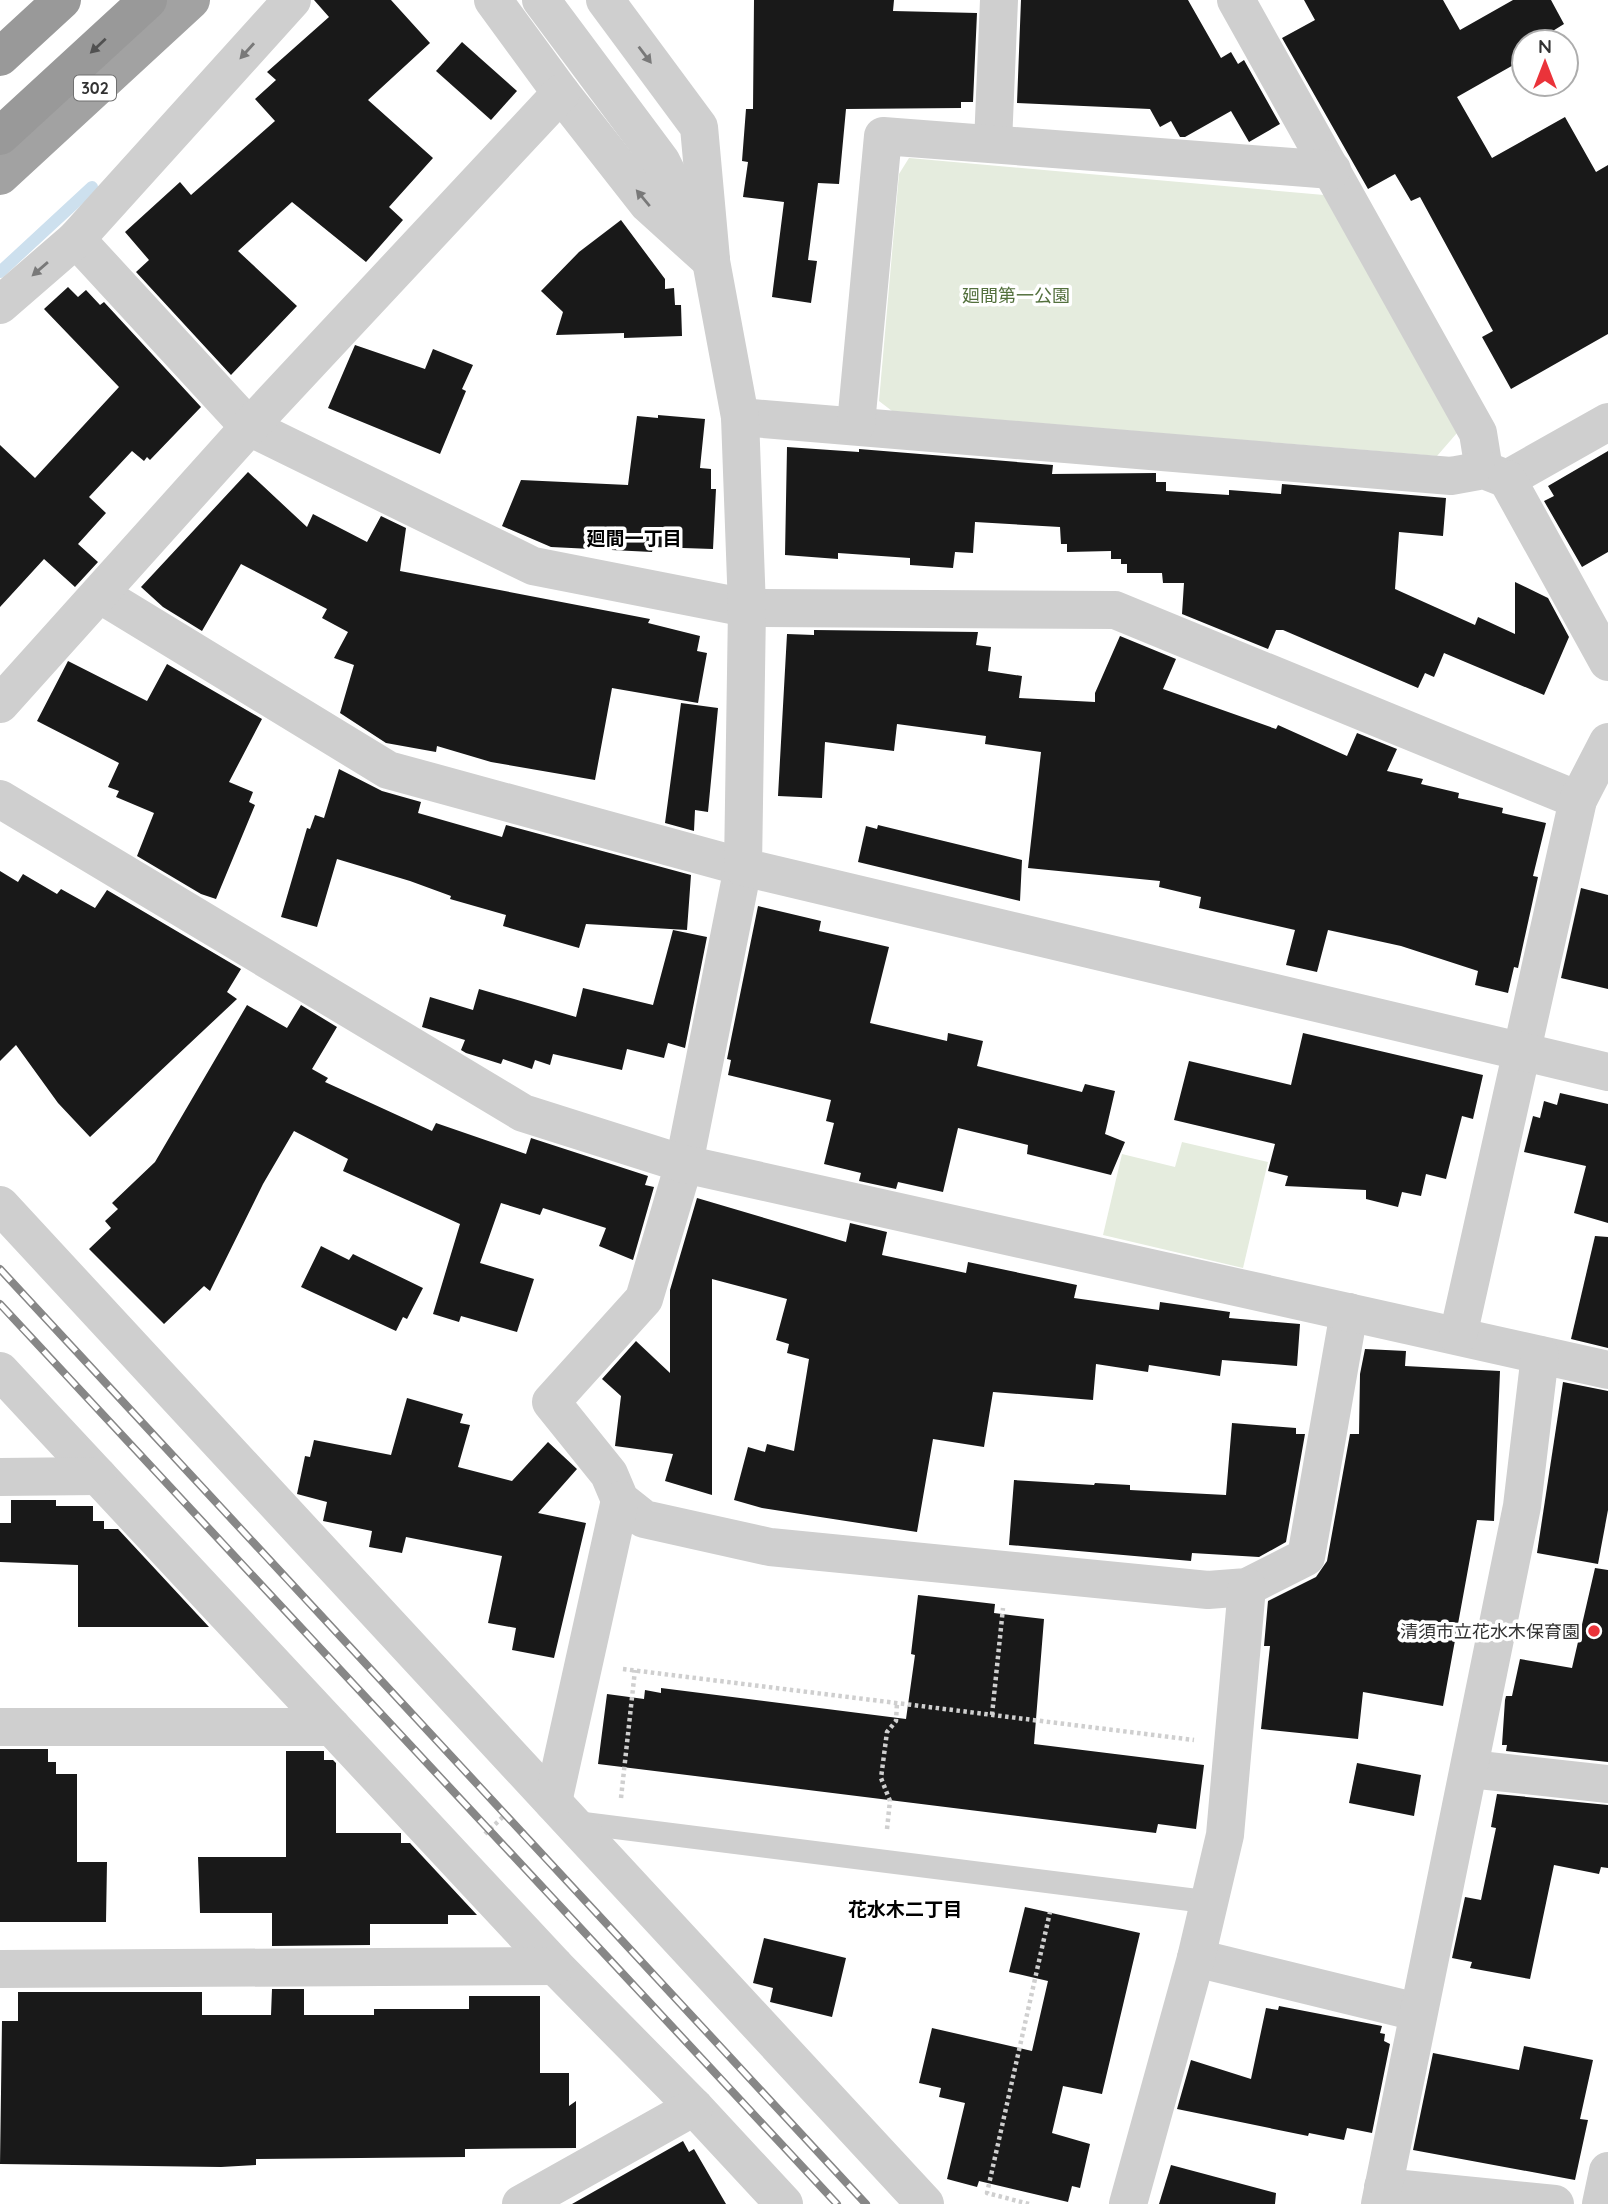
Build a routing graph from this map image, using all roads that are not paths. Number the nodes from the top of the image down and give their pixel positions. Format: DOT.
graph roads {
  1 [pos="62,0"];
  2 [pos="148,0"];
  3 [pos="191,0"];
  4 [pos="292,0"];
  5 [pos="494,0"];
  6 [pos="541,0"];
  7 [pos="605,0"];
  8 [pos="999,0"];
  9 [pos="1237,0"];
  10 [pos="0,57"];
  11 [pos="561,93"];
  12 [pos="0,136"];
  13 [pos="993,143"];
  14 [pos="1332,170"];
  15 [pos="0,176"];
  16 [pos="76,239"];
  17 [pos="711,261"];
  18 [pos="0,304"];
  19 [pos="740,417"];
  20 [pos="1608,422"];
  21 [pos="856,424"];
  22 [pos="249,427"];
  23 [pos="1495,474"];
  24 [pos="101,595"];
  25 [pos="747,608"];
  26 [pos="1608,662"];
  27 [pos="0,704"];
  28 [pos="1608,742"];
  29 [pos="0,799"];
  30 [pos="1578,800"];
  31 [pos="743,867"];
  32 [pos="1522,1052"];
  33 [pos="1608,1072"];
  34 [pos="684,1164"];
  35 [pos="0,1205"];
  36 [pos="1349,1312"];
  37 [pos="1458,1336"];
  38 [pos="1540,1355"];
  39 [pos="1608,1370"];
  40 [pos="0,1371"];
  41 [pos="98,1476"];
  42 [pos="0,1477"];
  43 [pos="620,1500"];
  44 [pos="1247,1587"];
  45 [pos="0,1727"];
  46 [pos="332,1727"];
  47 [pos="1470,1769"];
  48 [pos="1608,1784"];
  49 [pos="554,1803"];
  50 [pos="1209,1902"];
  51 [pos="1196,1958"];
  52 [pos="555,1966"];
  53 [pos="0,1969"];
  54 [pos="1417,2012"];
  55 [pos="694,2107"];
  56 [pos="1608,2171"];
  57 [pos="1382,2196"];
  58 [pos="521,2204"];
  59 [pos="783,2204"];
  60 [pos="925,2204"];
  61 [pos="1128,2204"];
  62 [pos="1555,2204"];
  63 [pos="1601,2204"];
  1 -- 10 [label="highway"];
  2 -- 12 [label="highway, one-way"];
  3 -- 15 [label="highway, 302"];
  4 -- 16 [label="street, one-way"];
  5 -- 11 [label="street"];
  6 -- 17 [label="street"];
  7 -- 17 [label="street, one-way"];
  8 -- 13 [label="street"];
  9 -- 14 [label="street"];
  17 -- 11 [label="street, one-way"];
  11 -- 22 [label="street"];
  13 -- 14 [label="street"];
  13 -- 21 [label="street"];
  14 -- 23 [label="street"];
  16 -- 18 [label="street, one-way"];
  16 -- 22 [label="street"];
  17 -- 19 [label="street"];
  19 -- 21 [label="street"];
  19 -- 25 [label="street"];
  20 -- 23 [label="street"];
  21 -- 23 [label="street"];
  22 -- 24 [label="street"];
  22 -- 25 [label="street"];
  23 -- 26 [label="street"];
  24 -- 27 [label="street"];
  24 -- 31 [label="street"];
  25 -- 30 [label="street"];
  25 -- 31 [label="street"];
  28 -- 30 [label="street"];
  29 -- 34 [label="street"];
  30 -- 32 [label="street"];
  31 -- 32 [label="street"];
  31 -- 34 [label="street"];
  32 -- 33 [label="street"];
  32 -- 37 [label="street"];
  34 -- 36 [label="street"];
  34 -- 43 [label="street"];
  35 -- 49 [label="street"];
  36 -- 37 [label="street"];
  36 -- 44 [label="street"];
  37 -- 38 [label="street"];
  38 -- 39 [label="street"];
  38 -- 47 [label="street"];
  40 -- 41 [label="street"];
  41 -- 42 [label="street"];
  41 -- 46 [label="street"];
  43 -- 44 [label="street"];
  43 -- 49 [label="street"];
  44 -- 50 [label="street"];
  45 -- 46 [label="street"];
  46 -- 52 [label="street"];
  47 -- 48 [label="street"];
  47 -- 54 [label="street"];
  49 -- 50 [label="lane"];
  49 -- 60 [label="street"];
  50 -- 51 [label="street"];
  51 -- 54 [label="street"];
  51 -- 61 [label="street"];
  52 -- 53 [label="street"];
  52 -- 55 [label="street"];
  54 -- 57 [label="street"];
  55 -- 58 [label="street"];
  55 -- 59 [label="street"];
  56 -- 63 [label="street"];
  57 -- 62 [label="street"];
}
